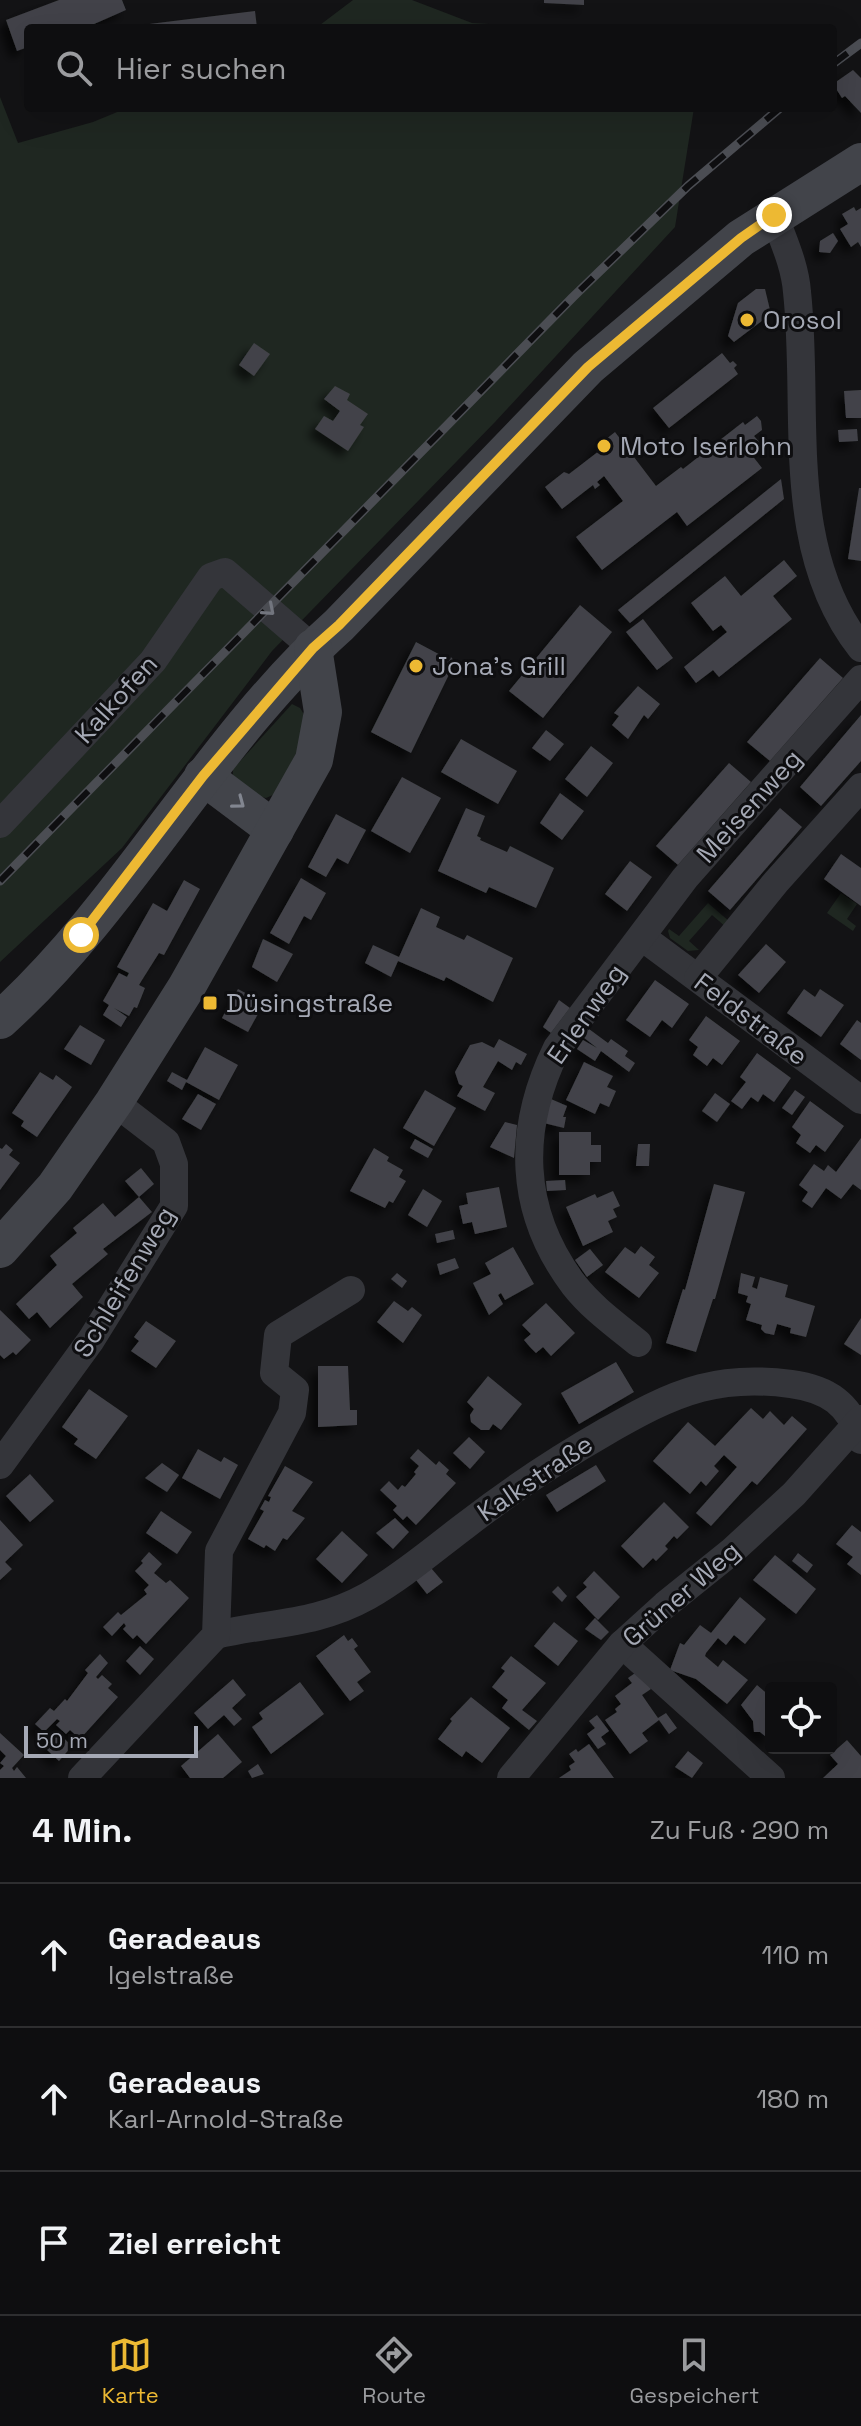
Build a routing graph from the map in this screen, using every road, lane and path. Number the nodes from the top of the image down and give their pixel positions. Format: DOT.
graph roads {
  1 [pos="861,162"];
  2 [pos="774,215"];
  3 [pos="313,648"];
  4 [pos="861,648"];
  5 [pos="861,679"];
  6 [pos="203,776"];
  7 [pos="861,787"];
  8 [pos="0,824"];
  9 [pos="275,830"];
  10 [pos="642,937"];
  11 [pos="698,978"];
  12 [pos="0,1020"];
  13 [pos="861,1100"];
  14 [pos="114,1102"];
  15 [pos="0,1249"];
  16 [pos="351,1290"];
  17 [pos="638,1343"];
  18 [pos="860,1429"];
  19 [pos="0,1465"];
  20 [pos="216,1635"];
  21 [pos="622,1644"];
  22 [pos="82,1778"];
  23 [pos="511,1778"];
  24 [pos="771,1778"];
  1 -- 2 [label="main road"];
  2 -- 3 [label="main road"];
  2 -- 4 [label="street"];
  3 -- 6 [label="main road"];
  8 -- 3 [label="street, Kalkofen, one-way"];
  3 -- 9 [label="main road"];
  5 -- 10 [label="street, Meisenweg"];
  6 -- 9 [label="main road, one-way"];
  6 -- 12 [label="main road"];
  7 -- 11 [label="street"];
  9 -- 14 [label="main road"];
  10 -- 11 [label="street, Feldstraße"];
  10 -- 17 [label="street, Erlenweg"];
  11 -- 13 [label="street, Feldstraße"];
  14 -- 15 [label="main road"];
  14 -- 19 [label="street, Schleifenweg"];
  16 -- 20 [label="street"];
  18 -- 20 [label="street, Kalkstraße"];
  18 -- 21 [label="street, Grüner Weg"];
  20 -- 22 [label="street"];
  21 -- 23 [label="street, Grüner Weg"];
  21 -- 24 [label="street"];
}
